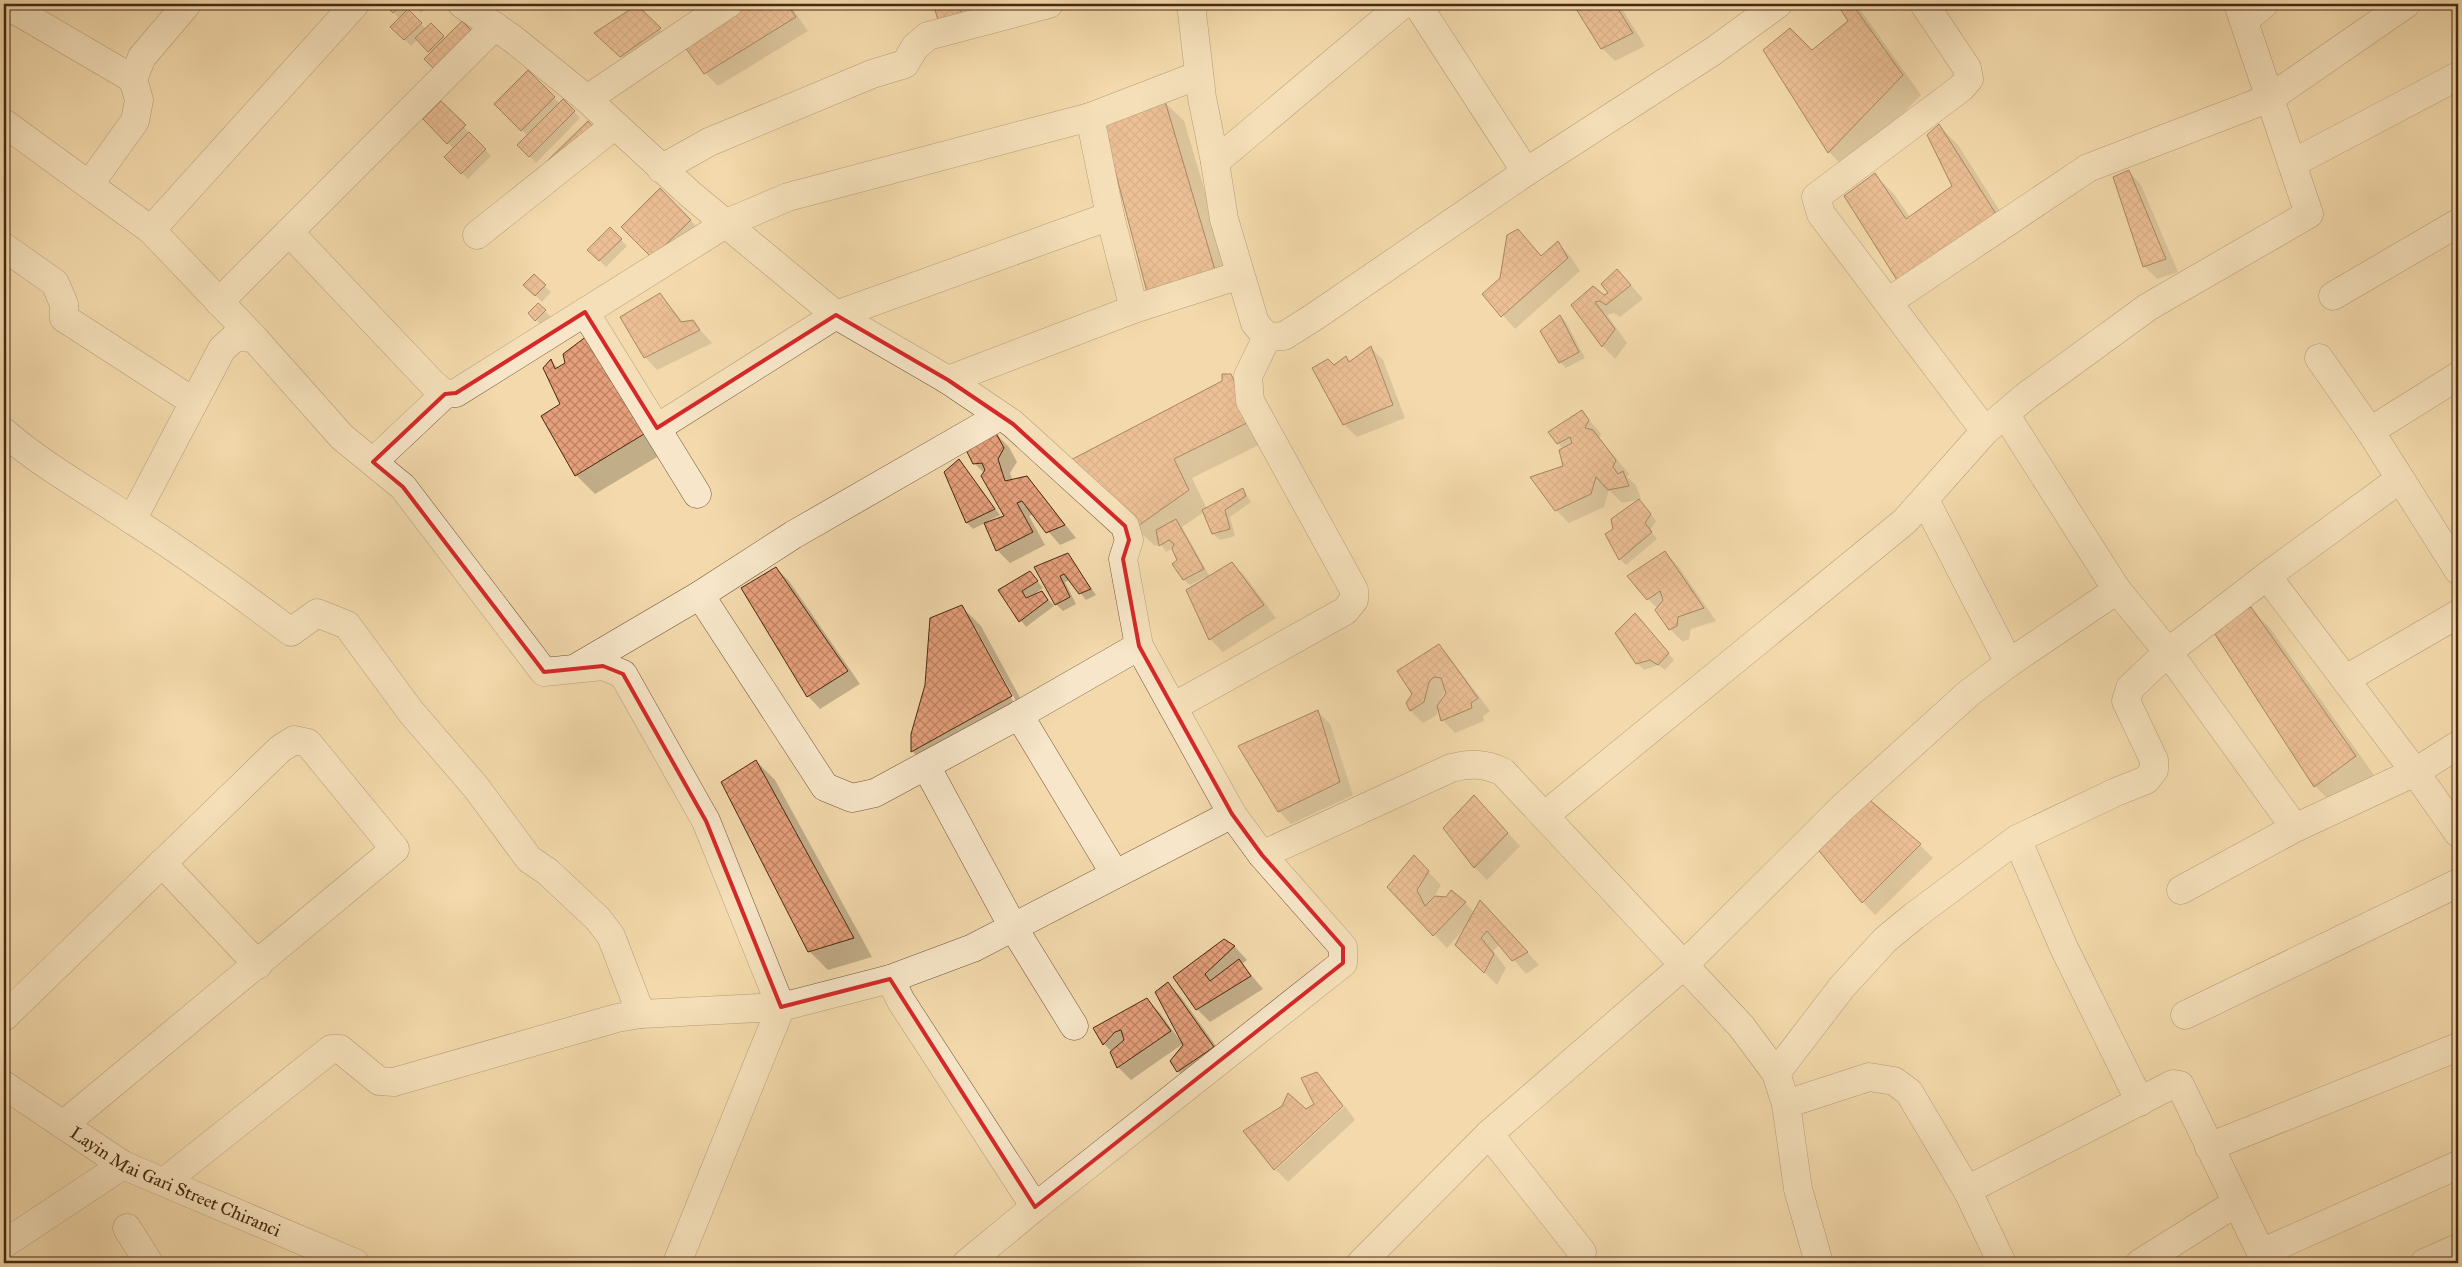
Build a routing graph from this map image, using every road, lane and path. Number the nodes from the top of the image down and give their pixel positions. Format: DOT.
graph roads {
  1 [pos="5,4"];
  2 [pos="187,4"];
  3 [pos="355,4"];
  4 [pos="728,4"];
  5 [pos="1050,4"];
  6 [pos="1403,4"];
  7 [pos="1417,4"];
  8 [pos="1778,4"];
  9 [pos="1924,4"];
  10 [pos="2406,4"];
  11 [pos="469,5"];
  12 [pos="1194,5"];
  13 [pos="2249,9"];
  14 [pos="495,26"];
  15 [pos="1199,75"];
  16 [pos="2458,76"];
  17 [pos="133,80"];
  18 [pos="2270,98"];
  19 [pos="587,99"];
  20 [pos="1090,117"];
  21 [pos="4,123"];
  22 [pos="615,125"];
  23 [pos="1215,162"];
  24 [pos="2293,163"];
  25 [pos="661,170"];
  26 [pos="1526,172"];
  27 [pos="89,185"];
  28 [pos="1110,216"];
  29 [pos="727,223"];
  30 [pos="2458,223"];
  31 [pos="151,230"];
  32 [pos="289,232"];
  33 [pos="477,235"];
  34 [pos="4,247"];
  35 [pos="1240,275"];
  36 [pos="2333,296"];
  37 [pos="219,302"];
  38 [pos="1888,302"];
  39 [pos="1134,309"];
  40 [pos="585,312"];
  41 [pos="836,315"];
  42 [pos="1266,337"];
  43 [pos="254,338"];
  44 [pos="2319,358"];
  45 [pos="2458,376"];
  46 [pos="948,380"];
  47 [pos="445,394"];
  48 [pos="194,402"];
  49 [pos="1000,416"];
  50 [pos="1995,422"];
  51 [pos="657,428"];
  52 [pos="2370,431"];
  53 [pos="4,432"];
  54 [pos="373,462"];
  55 [pos="2400,479"];
  56 [pos="698,494"];
  57 [pos="1925,500"];
  58 [pos="132,520"];
  59 [pos="2458,570"];
  60 [pos="2266,576"];
  61 [pos="2117,590"];
  62 [pos="700,595"];
  63 [pos="2458,614"];
  64 [pos="1139,646"];
  65 [pos="2168,652"];
  66 [pos="2009,663"];
  67 [pos="577,667"];
  68 [pos="2346,679"];
  69 [pos="1173,707"];
  70 [pos="1019,715"];
  71 [pos="2458,746"];
  72 [pos="926,766"];
  73 [pos="2415,772"];
  74 [pos="1232,814"];
  75 [pos="1544,816"];
  76 [pos="2296,828"];
  77 [pos="2458,833"];
  78 [pos="2017,839"];
  79 [pos="1262,856"];
  80 [pos="162,863"];
  81 [pos="1115,874"];
  82 [pos="2458,883"];
  83 [pos="2181,890"];
  84 [pos="1013,927"];
  85 [pos="258,965"];
  86 [pos="1683,966"];
  87 [pos="890,978"];
  88 [pos="781,1006"];
  89 [pos="641,1014"];
  90 [pos="2185,1015"];
  91 [pos="4,1017"];
  92 [pos="1074,1026"];
  93 [pos="2458,1047"];
  94 [pos="1776,1073"];
  95 [pos="4,1085"];
  96 [pos="2140,1102"];
  97 [pos="1786,1104"];
  98 [pos="63,1125"];
  99 [pos="1489,1134"];
  100 [pos="2209,1148"];
  101 [pos="123,1165"];
  102 [pos="2458,1165"];
  103 [pos="164,1182"];
  104 [pos="1967,1190"];
  105 [pos="2236,1203"];
  106 [pos="1035,1207"];
  107 [pos="126,1228"];
  108 [pos="4,1244"];
  109 [pos="2458,1248"];
  110 [pos="1582,1252"];
  111 [pos="2264,1258"];
  112 [pos="149,1263"];
  113 [pos="355,1263"];
  114 [pos="677,1263"];
  115 [pos="967,1263"];
  116 [pos="1361,1263"];
  117 [pos="1819,1263"];
  118 [pos="2002,1263"];
  119 [pos="2140,1263"];
  120 [pos="2424,1263"];
  1 -- 17 [label="street"];
  2 -- 17 [label="street"];
  3 -- 31 [label="street"];
  4 -- 19 [label="street"];
  5 -- 25 [label="street"];
  6 -- 23 [label="street"];
  7 -- 26 [label="street"];
  8 -- 26 [label="street"];
  9 -- 38 [label="street"];
  10 -- 18 [label="street"];
  11 -- 14 [label="street"];
  12 -- 15 [label="street"];
  13 -- 18 [label="street"];
  14 -- 19 [label="street"];
  14 -- 32 [label="street"];
  15 -- 20 [label="street"];
  15 -- 23 [label="street"];
  16 -- 24 [label="street"];
  17 -- 27 [label="street"];
  18 -- 24 [label="street"];
  18 -- 38 [label="street"];
  19 -- 22 [label="street"];
  20 -- 28 [label="street"];
  20 -- 29 [label="street"];
  21 -- 27 [label="street"];
  22 -- 25 [label="street"];
  22 -- 33 [label="street"];
  23 -- 35 [label="street"];
  24 -- 50 [label="street"];
  25 -- 29 [label="street"];
  26 -- 42 [label="street"];
  27 -- 31 [label="street"];
  28 -- 39 [label="street"];
  28 -- 41 [label="street"];
  29 -- 40 [label="street"];
  29 -- 41 [label="street"];
  30 -- 36 [label="street"];
  31 -- 37 [label="street"];
  32 -- 37 [label="street"];
  32 -- 47 [label="street"];
  34 -- 48 [label="street"];
  35 -- 39 [label="street"];
  35 -- 42 [label="street"];
  37 -- 43 [label="street"];
  38 -- 50 [label="street"];
  39 -- 46 [label="street"];
  40 -- 47 [label="street"];
  40 -- 51 [label="street"];
  41 -- 46 [label="street"];
  41 -- 51 [label="street"];
  42 -- 69 [label="street"];
  43 -- 48 [label="street"];
  43 -- 54 [label="street"];
  44 -- 52 [label="street"];
  45 -- 52 [label="street"];
  46 -- 49 [label="street"];
  47 -- 54 [label="street"];
  48 -- 58 [label="street"];
  49 -- 62 [label="street"];
  49 -- 64 [label="street"];
  50 -- 57 [label="street"];
  50 -- 61 [label="street"];
  51 -- 56 [label="street"];
  52 -- 55 [label="street"];
  53 -- 58 [label="street"];
  54 -- 67 [label="street"];
  55 -- 59 [label="street"];
  55 -- 60 [label="street"];
  57 -- 66 [label="street"];
  57 -- 75 [label="street"];
  58 -- 89 [label="street"];
  60 -- 65 [label="street"];
  60 -- 68 [label="street"];
  61 -- 65 [label="street"];
  61 -- 66 [label="street"];
  62 -- 67 [label="street"];
  62 -- 72 [label="street"];
  63 -- 68 [label="street"];
  64 -- 69 [label="street"];
  64 -- 70 [label="street"];
  65 -- 76 [label="street"];
  65 -- 78 [label="street"];
  66 -- 86 [label="street"];
  67 -- 88 [label="street"];
  68 -- 73 [label="street"];
  69 -- 74 [label="street"];
  70 -- 72 [label="street"];
  70 -- 81 [label="street"];
  71 -- 73 [label="street"];
  72 -- 84 [label="street"];
  73 -- 76 [label="street"];
  73 -- 77 [label="street"];
  74 -- 79 [label="street"];
  74 -- 81 [label="street"];
  75 -- 79 [label="street"];
  75 -- 86 [label="street"];
  76 -- 83 [label="street"];
  78 -- 94 [label="street"];
  78 -- 96 [label="street"];
  79 -- 106 [label="street"];
  80 -- 85 [label="street"];
  80 -- 85 [label="street"];
  80 -- 91 [label="street"];
  81 -- 84 [label="street"];
  82 -- 90 [label="street"];
  84 -- 87 [label="street"];
  84 -- 92 [label="street"];
  85 -- 98 [label="street"];
  86 -- 94 [label="street"];
  86 -- 99 [label="street"];
  87 -- 88 [label="street"];
  87 -- 106 [label="street"];
  88 -- 89 [label="street"];
  88 -- 114 [label="street"];
  89 -- 103 [label="street"];
  93 -- 100 [label="street"];
  94 -- 97 [label="street"];
  95 -- 98 [label="street, Layin Mai Gari Street Chiranci"];
  96 -- 100 [label="street"];
  96 -- 104 [label="street"];
  97 -- 104 [label="street"];
  97 -- 117 [label="street"];
  98 -- 101 [label="street, Layin Mai Gari Street Chiranci"];
  99 -- 110 [label="street"];
  99 -- 116 [label="street"];
  100 -- 105 [label="street"];
  101 -- 103 [label="street, Layin Mai Gari Street Chiranci"];
  101 -- 108 [label="street"];
  102 -- 111 [label="street"];
  103 -- 113 [label="street, Layin Mai Gari Street Chiranci"];
  104 -- 118 [label="street"];
  105 -- 111 [label="street"];
  105 -- 119 [label="street"];
  106 -- 115 [label="street"];
  107 -- 112 [label="street"];
  109 -- 120 [label="street"];
}
